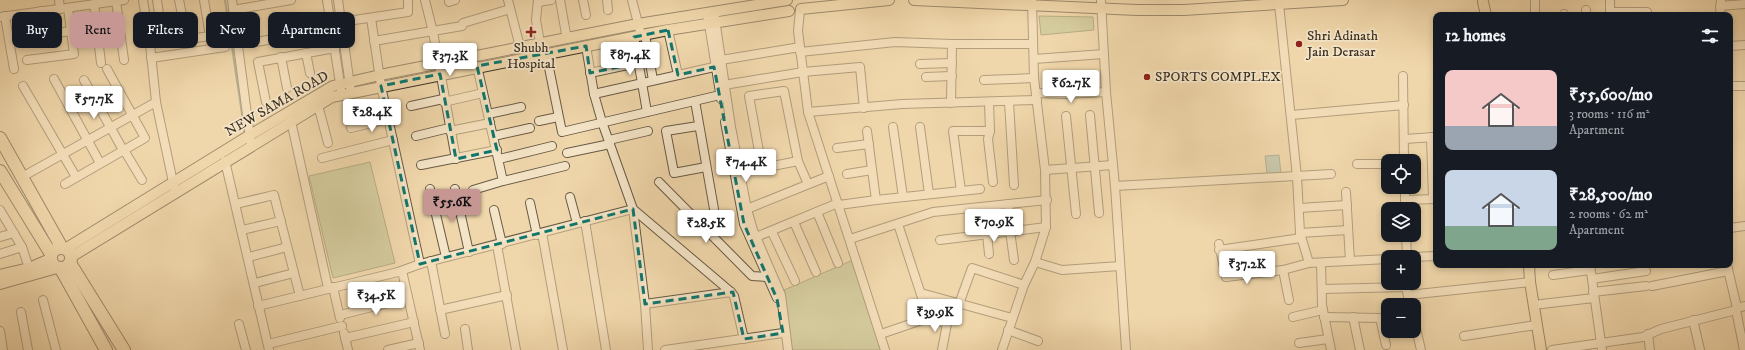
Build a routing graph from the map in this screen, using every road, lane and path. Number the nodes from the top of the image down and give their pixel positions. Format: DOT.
graph roads {
  1 [pos="59,0"];
  2 [pos="144,0"];
  3 [pos="157,0"];
  4 [pos="179,0"];
  5 [pos="204,0"];
  6 [pos="232,0"];
  7 [pos="291,0"];
  8 [pos="327,0"];
  9 [pos="338,0"];
  10 [pos="408,0"];
  11 [pos="425,0"];
  12 [pos="508,0"];
  13 [pos="551,0"];
  14 [pos="560,0"];
  15 [pos="583,0"];
  16 [pos="606,0"];
  17 [pos="632,0"];
  18 [pos="787,0"];
  19 [pos="885,0"];
  20 [pos="889,0"];
  21 [pos="914,0"];
  22 [pos="1329,0"];
  23 [pos="1343,0"];
  24 [pos="1535,0"];
  25 [pos="1610,0"];
  26 [pos="120,1"];
  27 [pos="538,1"];
  28 [pos="1482,1"];
  29 [pos="1031,3"];
  30 [pos="1277,3"];
  31 [pos="1721,3"];
  32 [pos="94,4"];
  33 [pos="1102,4"];
  34 [pos="1745,4"];
  35 [pos="64,8"];
  36 [pos="796,8"];
  37 [pos="510,9"];
  38 [pos="233,10"];
  39 [pos="608,10"];
  40 [pos="41,11"];
  41 [pos="146,12"];
  42 [pos="159,12"];
  43 [pos="181,12"];
  44 [pos="329,12"];
  45 [pos="340,12"];
  46 [pos="1485,12"];
  47 [pos="1534,12"];
  48 [pos="1610,12"];
  49 [pos="586,15"];
  50 [pos="3,17"];
  51 [pos="711,17"];
  52 [pos="371,18"];
  53 [pos="355,20"];
  54 [pos="638,24"];
  55 [pos="70,28"];
  56 [pos="668,30"];
  57 [pos="432,32"];
  58 [pos="566,34"];
  59 [pos="640,36"];
  60 [pos="198,38"];
  61 [pos="374,41"];
  62 [pos="540,43"];
  63 [pos="952,44"];
  64 [pos="1033,44"];
  65 [pos="1745,45"];
  66 [pos="586,46"];
  67 [pos="1733,46"];
  68 [pos="520,47"];
  69 [pos="73,48"];
  70 [pos="150,48"];
  71 [pos="218,48"];
  72 [pos="334,48"];
  73 [pos="343,48"];
  74 [pos="800,50"];
  75 [pos="306,53"];
  76 [pos="546,53"];
  77 [pos="1104,54"];
  78 [pos="281,57"];
  79 [pos="151,58"];
  80 [pos="1034,59"];
  81 [pos="27,60"];
  82 [pos="124,60"];
  83 [pos="721,60"];
  84 [pos="101,63"];
  85 [pos="638,63"];
  86 [pos="920,64"];
  87 [pos="952,64"];
  88 [pos="477,66"];
  89 [pos="714,67"];
  90 [pos="14,69"];
  91 [pos="107,69"];
  92 [pos="439,69"];
  93 [pos="803,72"];
  94 [pos="590,73"];
  95 [pos="310,74"];
  96 [pos="380,75"];
  97 [pos="678,75"];
  98 [pos="952,76"];
  99 [pos="1403,76"];
  100 [pos="926,77"];
  101 [pos="1034,78"];
  102 [pos="54,79"];
  103 [pos="84,80"];
  104 [pos="653,80"];
  105 [pos="984,80"];
  106 [pos="642,83"];
  107 [pos="724,85"];
  108 [pos="23,86"];
  109 [pos="381,86"];
  110 [pos="1733,86"];
  111 [pos="1745,86"];
  112 [pos="287,88"];
  113 [pos="345,88"];
  114 [pos="1106,92"];
  115 [pos="483,93"];
  116 [pos="594,94"];
  117 [pos="720,95"];
  118 [pos="1036,97"];
  119 [pos="444,101"];
  120 [pos="695,101"];
  121 [pos="156,102"];
  122 [pos="266,102"];
  123 [pos="989,102"];
  124 [pos="1009,102"];
  125 [pos="951,103"];
  126 [pos="318,105"];
  127 [pos="1404,105"];
  128 [pos="411,106"];
  129 [pos="521,107"];
  130 [pos="864,108"];
  131 [pos="647,112"];
  132 [pos="808,112"];
  133 [pos="488,114"];
  134 [pos="133,115"];
  135 [pos="1090,115"];
  136 [pos="1290,115"];
  137 [pos="1066,116"];
  138 [pos="558,117"];
  139 [pos="388,119"];
  140 [pos="291,121"];
  141 [pos="539,121"];
  142 [pos="602,122"];
  143 [pos="490,123"];
  144 [pos="698,126"];
  145 [pos="893,127"];
  146 [pos="920,127"];
  147 [pos="110,128"];
  148 [pos="351,128"];
  149 [pos="530,128"];
  150 [pos="450,130"];
  151 [pos="648,131"];
  152 [pos="867,131"];
  153 [pos="990,131"];
  154 [pos="416,136"];
  155 [pos="494,136"];
  156 [pos="1433,137"];
  157 [pos="0,138"];
  158 [pos="1404,139"];
  159 [pos="250,140"];
  160 [pos="393,140"];
  161 [pos="87,141"];
  162 [pos="609,142"];
  163 [pos="328,143"];
  164 [pos="869,144"];
  165 [pos="552,146"];
  166 [pos="837,148"];
  167 [pos="123,150"];
  168 [pos="567,153"];
  169 [pos="64,154"];
  170 [pos="498,154"];
  171 [pos="1404,154"];
  172 [pos="322,158"];
  173 [pos="456,159"];
  174 [pos="225,161"];
  175 [pos="798,161"];
  176 [pos="100,163"];
  177 [pos="1357,164"];
  178 [pos="1381,164"];
  179 [pos="421,165"];
  180 [pos="1113,165"];
  181 [pos="565,166"];
  182 [pos="1095,166"];
  183 [pos="706,167"];
  184 [pos="1071,168"];
  185 [pos="872,170"];
  186 [pos="1045,170"];
  187 [pos="0,171"];
  188 [pos="847,174"];
  189 [pos="1331,174"];
  190 [pos="829,176"];
  191 [pos="22,177"];
  192 [pos="76,177"];
  193 [pos="1297,177"];
  194 [pos="142,180"];
  195 [pos="503,181"];
  196 [pos="173,182"];
  197 [pos="659,182"];
  198 [pos="992,182"];
  199 [pos="66,184"];
  200 [pos="808,184"];
  201 [pos="1014,185"];
  202 [pos="1115,186"];
  203 [pos="430,189"];
  204 [pos="455,189"];
  205 [pos="980,189"];
  206 [pos="473,190"];
  207 [pos="961,191"];
  208 [pos="1346,192"];
  209 [pos="175,193"];
  210 [pos="929,194"];
  211 [pos="1405,194"];
  212 [pos="570,196"];
  213 [pos="903,197"];
  214 [pos="1433,199"];
  215 [pos="876,200"];
  216 [pos="1047,200"];
  217 [pos="1405,200"];
  218 [pos="530,203"];
  219 [pos="236,204"];
  220 [pos="838,204"];
  221 [pos="1008,204"];
  222 [pos="1347,205"];
  223 [pos="1299,208"];
  224 [pos="633,209"];
  225 [pos="714,209"];
  226 [pos="747,209"];
  227 [pos="0,210"];
  228 [pos="494,210"];
  229 [pos="817,212"];
  230 [pos="1099,213"];
  231 [pos="1076,214"];
  232 [pos="281,221"];
  233 [pos="585,221"];
  234 [pos="3,222"];
  235 [pos="794,222"];
  236 [pos="577,223"];
  237 [pos="898,224"];
  238 [pos="1745,226"];
  239 [pos="1046,227"];
  240 [pos="1733,228"];
  241 [pos="242,230"];
  242 [pos="1011,230"];
  243 [pos="1348,230"];
  244 [pos="772,232"];
  245 [pos="14,233"];
  246 [pos="539,234"];
  247 [pos="987,234"];
  248 [pos="1301,236"];
  249 [pos="0,237"];
  250 [pos="756,238"];
  251 [pos="850,239"];
  252 [pos="940,240"];
  253 [pos="499,244"];
  254 [pos="22,247"];
  255 [pos="287,247"];
  256 [pos="469,252"];
  257 [pos="0,254"];
  258 [pos="989,254"];
  259 [pos="1433,256"];
  260 [pos="249,257"];
  261 [pos="446,257"];
  262 [pos="1421,257"];
  263 [pos="61,258"];
  264 [pos="1381,259"];
  265 [pos="1014,260"];
  266 [pos="431,261"];
  267 [pos="1350,261"];
  268 [pos="1035,262"];
  269 [pos="1321,262"];
  270 [pos="838,263"];
  271 [pos="1309,263"];
  272 [pos="420,264"];
  273 [pos="1120,266"];
  274 [pos="29,268"];
  275 [pos="1529,268"];
  276 [pos="1585,268"];
  277 [pos="1590,268"];
  278 [pos="1728,268"];
  279 [pos="1283,270"];
  280 [pos="402,271"];
  281 [pos="1646,271"];
  282 [pos="816,272"];
  283 [pos="294,273"];
  284 [pos="0,275"];
  285 [pos="1553,275"];
  286 [pos="767,277"];
  287 [pos="1592,279"];
  288 [pos="795,281"];
  289 [pos="1530,282"];
  290 [pos="255,283"];
  291 [pos="0,284"];
  292 [pos="1024,285"];
  293 [pos="1421,287"];
  294 [pos="331,288"];
  295 [pos="1381,289"];
  296 [pos="1323,290"];
  297 [pos="731,292"];
  298 [pos="922,293"];
  299 [pos="507,295"];
  300 [pos="1593,295"];
  301 [pos="300,296"];
  302 [pos="408,298"];
  303 [pos="43,300"];
  304 [pos="1289,300"];
  305 [pos="645,304"];
  306 [pos="959,304"];
  307 [pos="1533,305"];
  308 [pos="258,306"];
  309 [pos="1739,308"];
  310 [pos="440,310"];
  311 [pos="21,312"];
  312 [pos="1324,313"];
  313 [pos="340,315"];
  314 [pos="928,316"];
  315 [pos="1293,317"];
  316 [pos="1353,317"];
  317 [pos="1012,318"];
  318 [pos="1693,320"];
  319 [pos="414,322"];
  320 [pos="239,324"];
  321 [pos="1536,325"];
  322 [pos="342,326"];
  323 [pos="465,329"];
  324 [pos="0,330"];
  325 [pos="1008,330"];
  326 [pos="783,333"];
  327 [pos="445,334"];
  328 [pos="881,334"];
  329 [pos="1648,334"];
  330 [pos="1464,336"];
  331 [pos="345,338"];
  332 [pos="1418,338"];
  333 [pos="744,339"];
  334 [pos="1328,339"];
  335 [pos="1038,341"];
  336 [pos="1299,343"];
  337 [pos="1386,345"];
  338 [pos="269,347"];
  339 [pos="420,347"];
  340 [pos="1602,347"];
  341 [pos="3,350"];
  342 [pos="28,350"];
  343 [pos="56,350"];
  344 [pos="106,350"];
  345 [pos="124,350"];
  346 [pos="246,350"];
  347 [pos="348,350"];
  348 [pos="388,350"];
  349 [pos="468,350"];
  350 [pos="516,350"];
  351 [pos="563,350"];
  352 [pos="606,350"];
  353 [pos="648,350"];
  354 [pos="665,350"];
  355 [pos="784,350"];
  356 [pos="788,350"];
  357 [pos="885,350"];
  358 [pos="942,350"];
  359 [pos="1002,350"];
  360 [pos="1126,350"];
  361 [pos="1331,350"];
  362 [pos="1360,350"];
  363 [pos="1421,350"];
  364 [pos="1541,350"];
  365 [pos="1552,350"];
  366 [pos="1650,350"];
  367 [pos="1700,350"];
  368 [pos="1744,350"];
  1 -- 35 [label="street"];
  2 -- 41 [label="street"];
  3 -- 42 [label="street"];
  4 -- 43 [label="street"];
  5 -- 60 [label="street"];
  6 -- 38 [label="street"];
  7 -- 38 [label="street"];
  8 -- 44 [label="street"];
  9 -- 45 [label="street"];
  10 -- 52 [label="street"];
  11 -- 57 [label="street"];
  12 -- 37 [label="street"];
  13 -- 27 [label="street"];
  14 -- 58 [label="street"];
  15 -- 49 [label="street"];
  16 -- 39 [label="street"];
  17 -- 54 [label="street"];
  18 -- 36 [label="main road"];
  18 -- 51 [label="main road, NEW SAMA ROAD"];
  19 -- 20 [label="main road, NEW SAMA ROAD"];
  19 -- 36 [label="main road, NEW SAMA ROAD"];
  21 -- 29 [label="main road"];
  22 -- 23 [label="main road"];
  22 -- 30 [label="main road"];
  24 -- 47 [label="street"];
  25 -- 48 [label="street"];
  26 -- 32 [label="street"];
  26 -- 82 [label="street"];
  27 -- 62 [label="street"];
  28 -- 46 [label="main road"];
  29 -- 33 [label="main road"];
  29 -- 64 [label="street"];
  30 -- 33 [label="main road"];
  30 -- 136 [label="street"];
  31 -- 34 [label="street"];
  32 -- 35 [label="street"];
  32 -- 84 [label="street"];
  33 -- 77 [label="street"];
  35 -- 40 [label="street"];
  35 -- 55 [label="street"];
  36 -- 51 [label="main road, NEW SAMA ROAD"];
  36 -- 74 [label="street"];
  37 -- 57 [label="street"];
  37 -- 68 [label="street"];
  38 -- 159 [label="street"];
  40 -- 50 [label="street"];
  50 -- 90 [label="street"];
  51 -- 54 [label="main road, NEW SAMA ROAD"];
  51 -- 56 [label="main road, NEW SAMA ROAD"];
  51 -- 83 [label="street"];
  51 -- 89 [label="street"];
  52 -- 53 [label="street"];
  52 -- 61 [label="street"];
  54 -- 59 [label="street"];
  54 -- 62 [label="main road, NEW SAMA ROAD"];
  56 -- 59 [label="main road, NEW SAMA ROAD"];
  56 -- 97 [label="street"];
  57 -- 61 [label="street"];
  57 -- 92 [label="street"];
  59 -- 66 [label="main road, NEW SAMA ROAD"];
  59 -- 85 [label="street"];
  59 -- 104 [label="street"];
  61 -- 96 [label="street"];
  62 -- 68 [label="main road, NEW SAMA ROAD"];
  63 -- 64 [label="street"];
  63 -- 74 [label="street"];
  63 -- 87 [label="street"];
  64 -- 80 [label="street"];
  65 -- 67 [label="street"];
  66 -- 76 [label="main road, NEW SAMA ROAD"];
  66 -- 94 [label="street"];
  68 -- 92 [label="main road, NEW SAMA ROAD"];
  69 -- 81 [label="street"];
  70 -- 79 [label="street"];
  71 -- 79 [label="street"];
  72 -- 75 [label="street"];
  72 -- 113 [label="street"];
  73 -- 113 [label="street"];
  74 -- 83 [label="street"];
  74 -- 93 [label="street"];
  75 -- 78 [label="street"];
  75 -- 95 [label="street"];
  76 -- 88 [label="main road, NEW SAMA ROAD"];
  76 -- 138 [label="street"];
  77 -- 80 [label="street"];
  77 -- 114 [label="street"];
  78 -- 112 [label="street"];
  78 -- 122 [label="street"];
  79 -- 121 [label="street"];
  80 -- 101 [label="street"];
  83 -- 107 [label="street"];
  85 -- 94 [label="street"];
  85 -- 106 [label="street"];
  86 -- 87 [label="street"];
  87 -- 98 [label="street"];
  88 -- 92 [label="main road, NEW SAMA ROAD"];
  88 -- 115 [label="street"];
  89 -- 97 [label="street"];
  89 -- 117 [label="street"];
  91 -- 134 [label="street"];
  92 -- 96 [label="main road, NEW SAMA ROAD"];
  92 -- 109 [label="main road, NEW SAMA ROAD"];
  92 -- 119 [label="street"];
  93 -- 107 [label="street"];
  93 -- 130 [label="street"];
  93 -- 132 [label="street"];
  94 -- 116 [label="street"];
  96 -- 109 [label="street"];
  96 -- 113 [label="main road, NEW SAMA ROAD"];
  97 -- 104 [label="street"];
  98 -- 100 [label="street"];
  98 -- 125 [label="street"];
  99 -- 127 [label="street"];
  101 -- 105 [label="street"];
  101 -- 118 [label="street"];
  102 -- 161 [label="street"];
  103 -- 147 [label="street"];
  104 -- 106 [label="street"];
  106 -- 116 [label="street"];
  106 -- 131 [label="street"];
  107 -- 226 [label="street"];
  108 -- 169 [label="street"];
  109 -- 113 [label="main road, NEW SAMA ROAD"];
  109 -- 139 [label="street"];
  110 -- 111 [label="street"];
  113 -- 126 [label="main road, NEW SAMA ROAD"];
  113 -- 159 [label="main road, NEW SAMA ROAD"];
  114 -- 118 [label="street"];
  114 -- 180 [label="street"];
  115 -- 119 [label="street"];
  115 -- 133 [label="street"];
  116 -- 142 [label="street"];
  117 -- 120 [label="street"];
  117 -- 286 [label="street"];
  118 -- 124 [label="street"];
  118 -- 186 [label="street"];
  119 -- 128 [label="street"];
  119 -- 150 [label="street"];
  120 -- 131 [label="street"];
  120 -- 144 [label="street"];
  121 -- 134 [label="street"];
  121 -- 196 [label="street"];
  123 -- 124 [label="street"];
  123 -- 125 [label="street"];
  123 -- 153 [label="street"];
  124 -- 201 [label="street"];
  125 -- 130 [label="street"];
  126 -- 140 [label="main road, NEW SAMA ROAD"];
  126 -- 163 [label="street"];
  127 -- 136 [label="street"];
  127 -- 158 [label="street"];
  129 -- 133 [label="street"];
  130 -- 132 [label="street"];
  131 -- 142 [label="street"];
  132 -- 190 [label="street"];
  133 -- 143 [label="street"];
  134 -- 147 [label="street"];
  134 -- 167 [label="street"];
  135 -- 182 [label="street"];
  136 -- 193 [label="street"];
  137 -- 184 [label="street"];
  138 -- 141 [label="street"];
  138 -- 142 [label="street"];
  139 -- 148 [label="street"];
  139 -- 160 [label="street"];
  140 -- 159 [label="main road, NEW SAMA ROAD"];
  140 -- 294 [label="street"];
  142 -- 162 [label="street"];
  143 -- 150 [label="street"];
  143 -- 155 [label="street"];
  144 -- 183 [label="street"];
  144 -- 183 [label="street"];
  145 -- 213 [label="street"];
  146 -- 210 [label="street"];
  147 -- 161 [label="street"];
  147 -- 167 [label="street"];
  149 -- 155 [label="street"];
  150 -- 154 [label="street"];
  150 -- 173 [label="street"];
  151 -- 162 [label="street"];
  152 -- 164 [label="street"];
  153 -- 198 [label="street"];
  153 -- 207 [label="street"];
  155 -- 170 [label="street"];
  156 -- 158 [label="street"];
  157 -- 191 [label="highway"];
  158 -- 171 [label="street"];
  159 -- 174 [label="main road, NEW SAMA ROAD"];
  159 -- 196 [label="main road, NEW SAMA ROAD"];
  160 -- 172 [label="street"];
  160 -- 272 [label="street"];
  161 -- 169 [label="street"];
  161 -- 176 [label="street"];
  162 -- 168 [label="street"];
  162 -- 224 [label="street"];
  164 -- 166 [label="street"];
  164 -- 185 [label="street"];
  165 -- 170 [label="street"];
  167 -- 176 [label="street"];
  167 -- 194 [label="street"];
  169 -- 191 [label="street"];
  169 -- 192 [label="street"];
  170 -- 173 [label="street"];
  170 -- 195 [label="street"];
  173 -- 179 [label="street"];
  174 -- 209 [label="main road, NEW SAMA ROAD"];
  174 -- 219 [label="street"];
  175 -- 175 [label="street"];
  175 -- 200 [label="street"];
  176 -- 192 [label="street"];
  177 -- 178 [label="street"];
  180 -- 182 [label="street"];
  180 -- 202 [label="street"];
  181 -- 195 [label="street"];
  182 -- 184 [label="street"];
  182 -- 230 [label="street"];
  183 -- 225 [label="street"];
  184 -- 186 [label="street"];
  184 -- 231 [label="street"];
  185 -- 188 [label="street"];
  185 -- 215 [label="street"];
  186 -- 216 [label="street"];
  187 -- 263 [label="highway"];
  189 -- 193 [label="street"];
  190 -- 200 [label="street"];
  190 -- 220 [label="street"];
  191 -- 263 [label="highway"];
  192 -- 199 [label="street"];
  193 -- 202 [label="street"];
  193 -- 223 [label="street"];
  195 -- 206 [label="street"];
  196 -- 209 [label="street"];
  196 -- 263 [label="main road, NEW SAMA ROAD"];
  197 -- 286 [label="street"];
  200 -- 226 [label="street"];
  202 -- 273 [label="street"];
  203 -- 261 [label="street"];
  204 -- 256 [label="street"];
  205 -- 207 [label="street"];
  207 -- 210 [label="street"];
  208 -- 222 [label="street"];
  209 -- 263 [label="main road, NEW SAMA ROAD"];
  210 -- 213 [label="street"];
  211 -- 217 [label="street"];
  212 -- 236 [label="street"];
  213 -- 215 [label="street"];
  214 -- 217 [label="street"];
  215 -- 220 [label="street"];
  216 -- 221 [label="street"];
  216 -- 239 [label="street"];
  218 -- 246 [label="street"];
  219 -- 232 [label="street"];
  219 -- 241 [label="street"];
  220 -- 229 [label="street"];
  220 -- 251 [label="street"];
  221 -- 237 [label="street"];
  221 -- 242 [label="street"];
  222 -- 223 [label="street"];
  222 -- 243 [label="street"];
  223 -- 248 [label="street"];
  224 -- 233 [label="street"];
  224 -- 297 [label="street"];
  224 -- 305 [label="street"];
  226 -- 250 [label="street"];
  227 -- 234 [label="street"];
  228 -- 253 [label="street"];
  229 -- 235 [label="street"];
  229 -- 270 [label="street"];
  232 -- 241 [label="street"];
  232 -- 255 [label="street"];
  233 -- 236 [label="street"];
  233 -- 352 [label="street"];
  234 -- 245 [label="street"];
  235 -- 244 [label="street"];
  235 -- 282 [label="street"];
  236 -- 246 [label="street"];
  237 -- 251 [label="street"];
  237 -- 298 [label="street"];
  238 -- 240 [label="street"];
  239 -- 242 [label="street"];
  239 -- 268 [label="street"];
  241 -- 260 [label="street"];
  242 -- 247 [label="street"];
  242 -- 265 [label="street"];
  243 -- 248 [label="street"];
  243 -- 267 [label="street"];
  244 -- 250 [label="street"];
  244 -- 288 [label="street"];
  245 -- 249 [label="street"];
  245 -- 254 [label="street"];
  246 -- 253 [label="street"];
  246 -- 351 [label="street"];
  247 -- 252 [label="street"];
  247 -- 258 [label="street"];
  248 -- 271 [label="street"];
  248 -- 279 [label="street"];
  250 -- 356 [label="street"];
  251 -- 328 [label="street"];
  253 -- 256 [label="street"];
  253 -- 299 [label="street"];
  254 -- 257 [label="street"];
  254 -- 274 [label="street"];
  255 -- 260 [label="street"];
  255 -- 283 [label="street"];
  256 -- 261 [label="street"];
  259 -- 262 [label="street"];
  260 -- 290 [label="street"];
  261 -- 266 [label="street"];
  263 -- 274 [label="main road, NEW SAMA ROAD"];
  263 -- 291 [label="main road, NEW SAMA ROAD"];
  263 -- 344 [label="highway"];
  263 -- 345 [label="highway"];
  264 -- 267 [label="street"];
  266 -- 272 [label="street"];
  266 -- 310 [label="street"];
  267 -- 269 [label="street"];
  268 -- 273 [label="street"];
  268 -- 292 [label="street"];
  269 -- 271 [label="street"];
  269 -- 296 [label="street"];
  271 -- 279 [label="street"];
  272 -- 280 [label="street"];
  273 -- 360 [label="street"];
  274 -- 284 [label="main road, NEW SAMA ROAD"];
  275 -- 289 [label="main road"];
  276 -- 285 [label="street"];
  277 -- 287 [label="street"];
  278 -- 300 [label="street"];
  278 -- 309 [label="street"];
  279 -- 304 [label="street"];
  280 -- 294 [label="street"];
  280 -- 302 [label="street"];
  281 -- 287 [label="street"];
  283 -- 290 [label="street"];
  283 -- 301 [label="street"];
  286 -- 326 [label="street"];
  287 -- 300 [label="street"];
  289 -- 293 [label="street"];
  289 -- 307 [label="main road"];
  290 -- 308 [label="street"];
  292 -- 306 [label="street"];
  292 -- 317 [label="street"];
  294 -- 301 [label="street"];
  294 -- 313 [label="street"];
  295 -- 296 [label="street"];
  296 -- 312 [label="street"];
  297 -- 305 [label="street"];
  297 -- 333 [label="street"];
  298 -- 306 [label="street"];
  298 -- 314 [label="street"];
  299 -- 310 [label="street"];
  299 -- 350 [label="street"];
  300 -- 307 [label="street"];
  300 -- 340 [label="street"];
  301 -- 308 [label="street"];
  302 -- 313 [label="street"];
  302 -- 319 [label="street"];
  303 -- 343 [label="street"];
  305 -- 353 [label="street"];
  306 -- 317 [label="street"];
  307 -- 321 [label="main road"];
  308 -- 338 [label="street"];
  309 -- 318 [label="street"];
  309 -- 368 [label="street"];
  310 -- 327 [label="street"];
  311 -- 342 [label="street"];
  312 -- 315 [label="street"];
  312 -- 316 [label="street"];
  312 -- 334 [label="street"];
  313 -- 322 [label="street"];
  314 -- 328 [label="street"];
  314 -- 358 [label="street"];
  316 -- 337 [label="street"];
  316 -- 362 [label="street"];
  317 -- 325 [label="street"];
  318 -- 329 [label="street"];
  318 -- 367 [label="street"];
  319 -- 331 [label="street"];
  319 -- 339 [label="street"];
  320 -- 346 [label="street"];
  321 -- 330 [label="street"];
  321 -- 364 [label="main road"];
  322 -- 331 [label="street"];
  322 -- 338 [label="street"];
  323 -- 349 [label="street"];
  324 -- 341 [label="street"];
  325 -- 335 [label="street"];
  325 -- 359 [label="street"];
  326 -- 333 [label="street"];
  326 -- 355 [label="street"];
  328 -- 357 [label="street"];
  329 -- 340 [label="street"];
  329 -- 366 [label="street"];
  331 -- 347 [label="street"];
  332 -- 363 [label="street"];
  333 -- 354 [label="street"];
  334 -- 336 [label="street"];
  334 -- 361 [label="street"];
  339 -- 348 [label="street"];
  340 -- 365 [label="street"];
}
